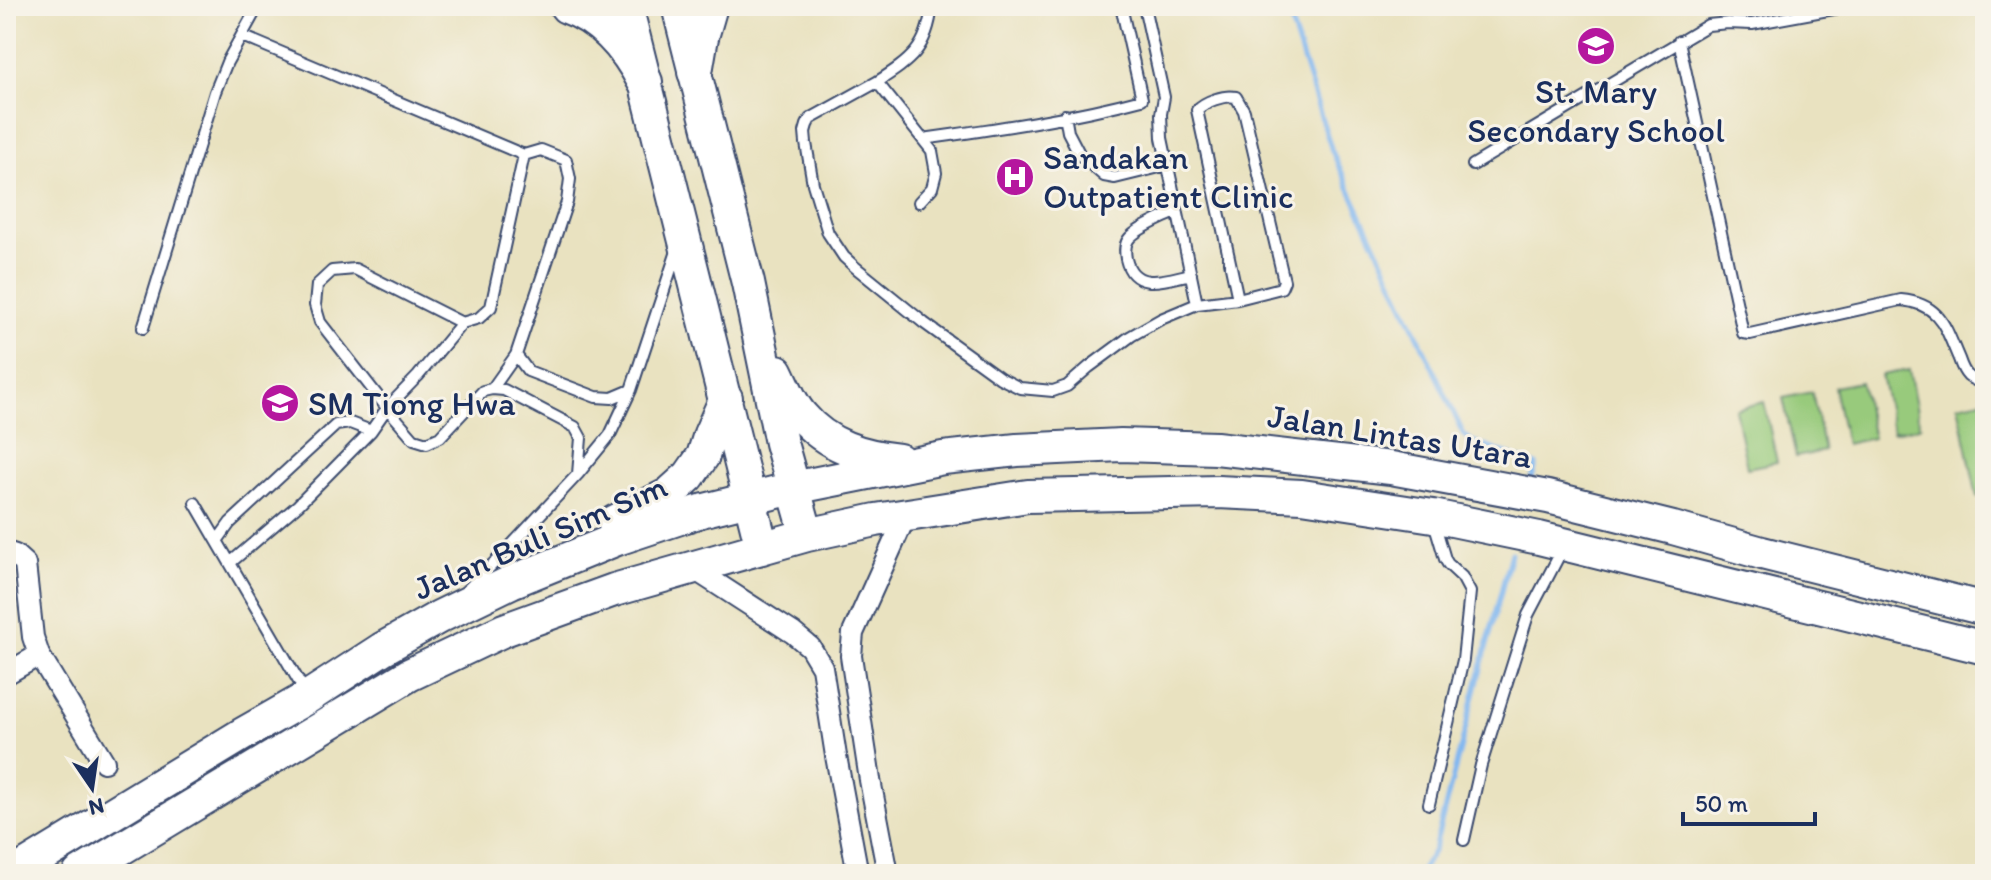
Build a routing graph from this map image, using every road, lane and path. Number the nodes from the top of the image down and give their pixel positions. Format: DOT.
graph roads {
  1 [pos="258,6"];
  2 [pos="567,6"];
  3 [pos="626,6"];
  4 [pos="678,6"];
  5 [pos="710,6"];
  6 [pos="932,6"];
  7 [pos="1121,6"];
  8 [pos="1144,6"];
  9 [pos="1850,6"];
  10 [pos="242,36"];
  11 [pos="1679,41"];
  12 [pos="695,72"];
  13 [pos="645,82"];
  14 [pos="877,82"];
  15 [pos="1065,115"];
  16 [pos="923,139"];
  17 [pos="524,155"];
  18 [pos="1168,165"];
  19 [pos="1473,165"];
  20 [pos="919,202"];
  21 [pos="1177,211"];
  22 [pos="683,232"];
  23 [pos="1191,274"];
  24 [pos="1238,299"];
  25 [pos="1197,304"];
  26 [pos="462,323"];
  27 [pos="143,328"];
  28 [pos="760,340"];
  29 [pos="516,355"];
  30 [pos="1985,384"];
  31 [pos="492,389"];
  32 [pos="631,390"];
  33 [pos="726,398"];
  34 [pos="387,408"];
  35 [pos="371,431"];
  36 [pos="943,458"];
  37 [pos="578,474"];
  38 [pos="793,488"];
  39 [pos="751,498"];
  40 [pos="195,503"];
  41 [pos="906,515"];
  42 [pos="1433,516"];
  43 [pos="807,535"];
  44 [pos="217,541"];
  45 [pos="1551,541"];
  46 [pos="762,548"];
  47 [pos="6,552"];
  48 [pos="230,563"];
  49 [pos="691,567"];
  50 [pos="511,582"];
  51 [pos="1985,609"];
  52 [pos="439,617"];
  53 [pos="1985,648"];
  54 [pos="35,656"];
  55 [pos="6,658"];
  56 [pos="6,674"];
  57 [pos="297,704"];
  58 [pos="104,762"];
  59 [pos="1429,804"];
  60 [pos="1464,840"];
  61 [pos="13,874"];
  62 [pos="79,874"];
  63 [pos="858,874"];
  64 [pos="888,874"];
  1 -- 10 [label="lane"];
  2 -- 13 [label="highway"];
  3 -- 13 [label="main road"];
  4 -- 12 [label="main road"];
  5 -- 12 [label="highway"];
  6 -- 14 [label="lane"];
  7 -- 15 [label="lane"];
  8 -- 18 [label="lane"];
  9 -- 11 [label="lane"];
  10 -- 17 [label="lane"];
  10 -- 27 [label="lane"];
  11 -- 19 [label="lane"];
  11 -- 30 [label="lane"];
  12 -- 28 [label="main road"];
  13 -- 22 [label="main road"];
  14 -- 16 [label="lane"];
  14 -- 25 [label="lane"];
  15 -- 16 [label="lane"];
  15 -- 18 [label="lane"];
  16 -- 20 [label="lane"];
  17 -- 26 [label="lane"];
  17 -- 29 [label="lane"];
  18 -- 21 [label="lane"];
  21 -- 23 [label="lane"];
  21 -- 23 [label="lane"];
  22 -- 32 [label="lane"];
  22 -- 33 [label="main road"];
  23 -- 25 [label="lane"];
  24 -- 24 [label="lane"];
  24 -- 25 [label="lane"];
  26 -- 34 [label="lane"];
  26 -- 34 [label="lane"];
  28 -- 36 [label="main road"];
  28 -- 38 [label="main road"];
  29 -- 31 [label="lane"];
  29 -- 32 [label="lane"];
  31 -- 34 [label="lane"];
  31 -- 37 [label="lane"];
  32 -- 37 [label="lane"];
  33 -- 39 [label="main road"];
  33 -- 50 [label="main road"];
  34 -- 35 [label="lane"];
  35 -- 44 [label="lane"];
  35 -- 48 [label="lane"];
  36 -- 38 [label="main road, Jalan Lintas Utara"];
  36 -- 51 [label="main road, Jalan Lintas Utara"];
  37 -- 52 [label="lane"];
  38 -- 39 [label="main road, Jalan Buli Sim Sim"];
  38 -- 43 [label="main road"];
  39 -- 46 [label="main road"];
  39 -- 50 [label="main road, Jalan Buli Sim Sim"];
  40 -- 44 [label="lane"];
  41 -- 42 [label="main road"];
  41 -- 43 [label="main road"];
  41 -- 64 [label="street"];
  42 -- 45 [label="main road"];
  42 -- 59 [label="lane"];
  43 -- 46 [label="main road"];
  44 -- 48 [label="lane"];
  45 -- 53 [label="main road"];
  45 -- 60 [label="lane"];
  46 -- 49 [label="main road"];
  47 -- 54 [label="street"];
  48 -- 57 [label="lane"];
  49 -- 62 [label="main road"];
  49 -- 63 [label="street"];
  50 -- 52 [label="main road, Jalan Buli Sim Sim"];
  52 -- 57 [label="main road, Jalan Buli Sim Sim"];
  54 -- 55 [label="street"];
  54 -- 56 [label="street"];
  54 -- 58 [label="street"];
  57 -- 61 [label="main road, Jalan Buli Sim Sim"];
}
